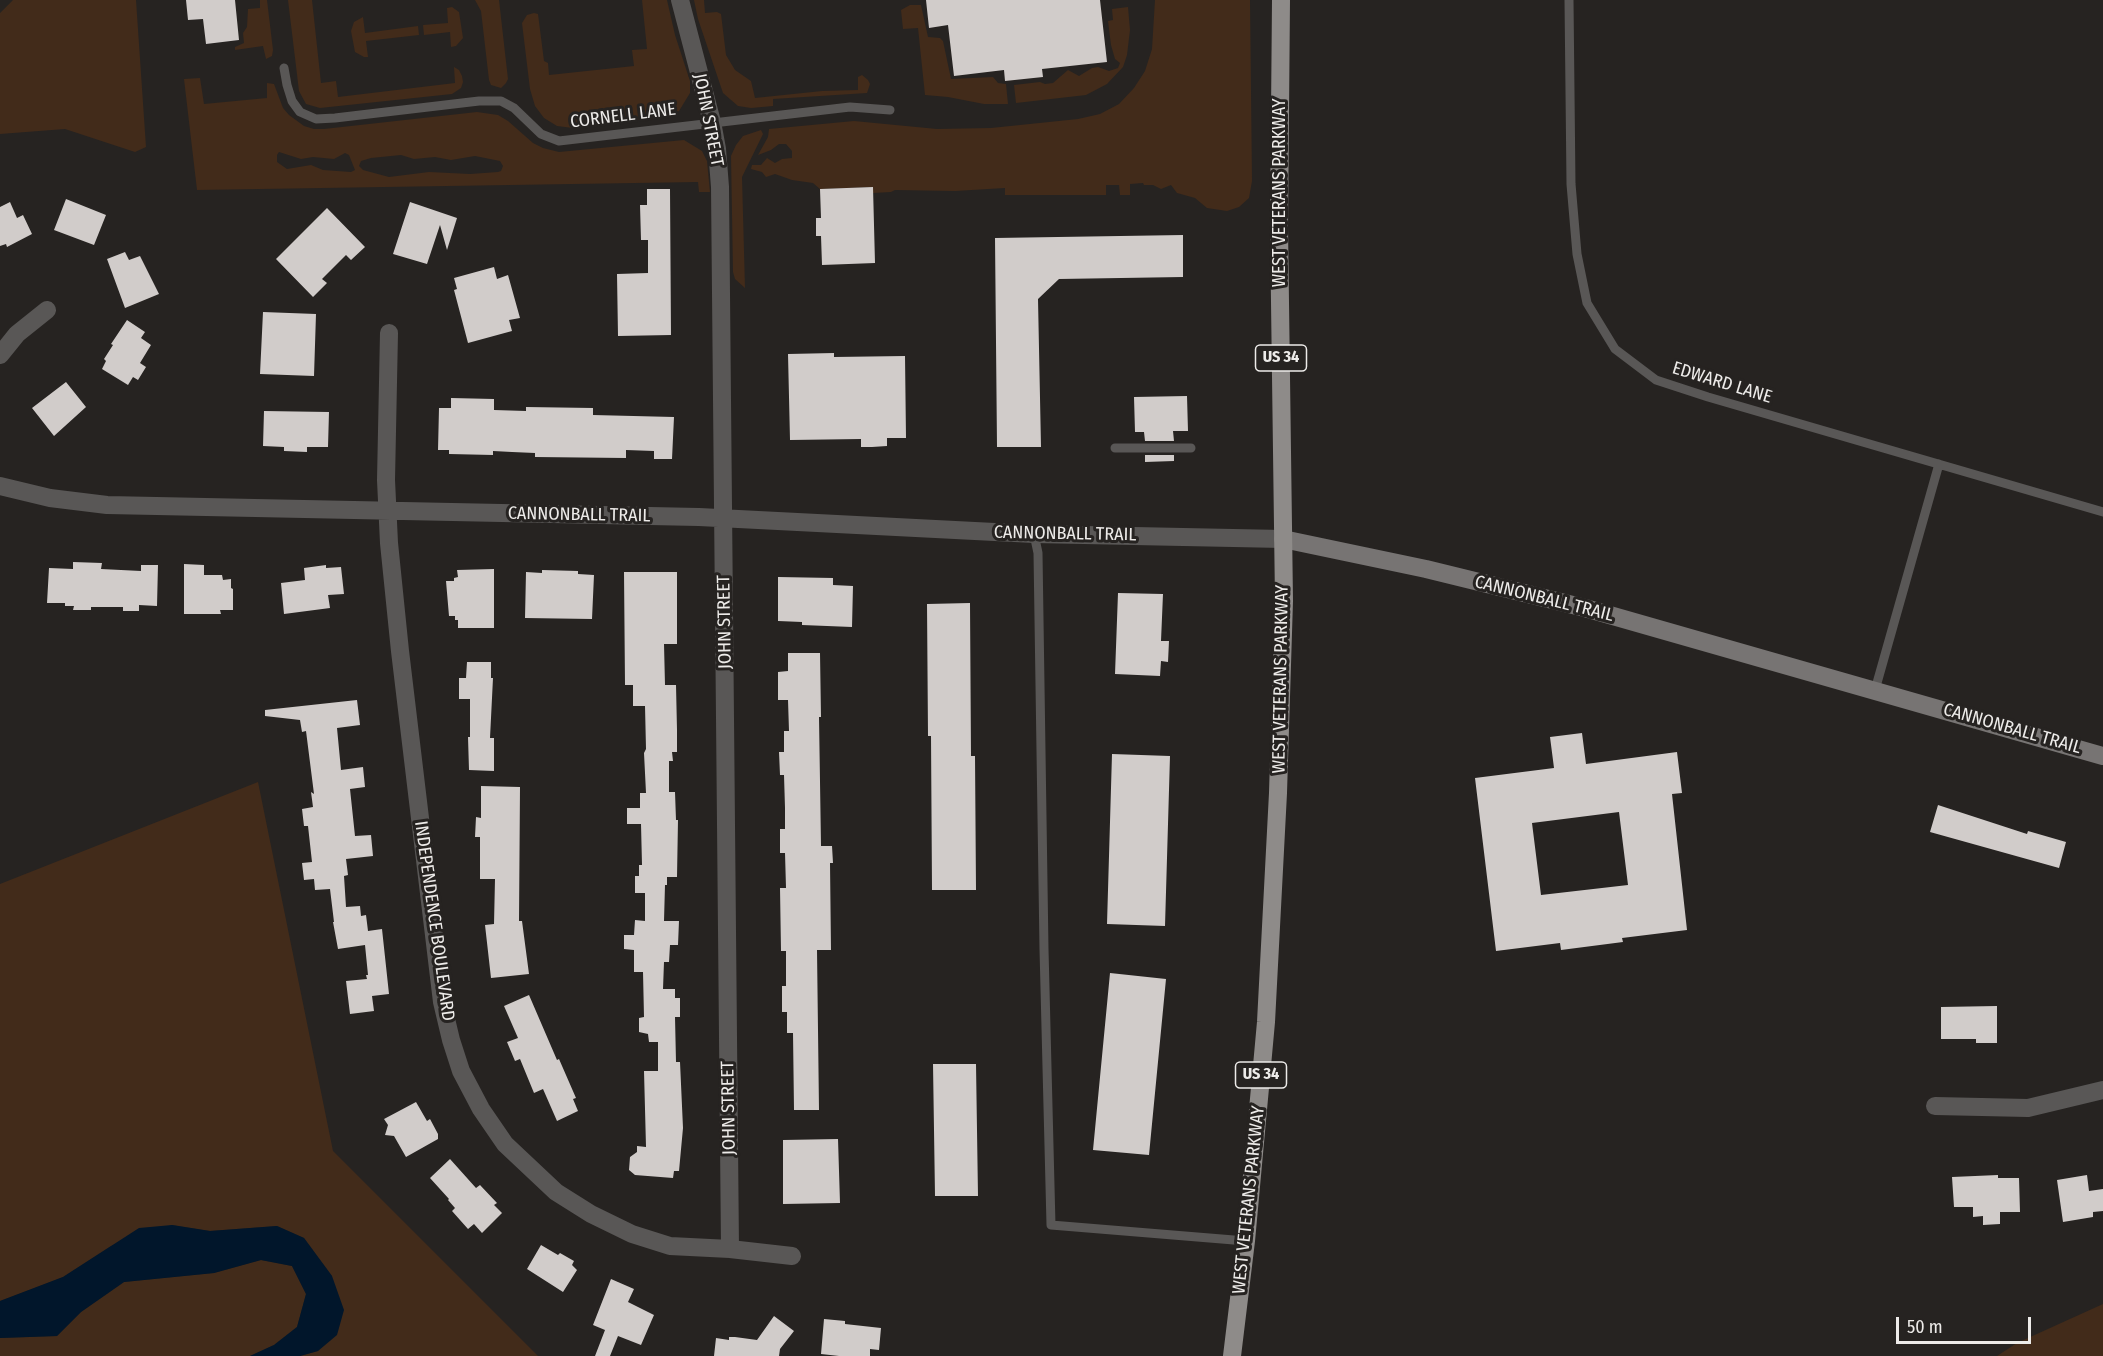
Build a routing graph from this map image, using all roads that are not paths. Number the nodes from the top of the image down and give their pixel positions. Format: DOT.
graph roads {
  1 [pos="680,0"];
  2 [pos="1281,0"];
  3 [pos="1569,0"];
  4 [pos="284,68"];
  5 [pos="890,110"];
  6 [pos="712,122"];
  7 [pos="47,310"];
  8 [pos="389,333"];
  9 [pos="0,355"];
  10 [pos="1115,448"];
  11 [pos="1191,448"];
  12 [pos="1939,464"];
  13 [pos="0,486"];
  14 [pos="387,511"];
  15 [pos="2103,512"];
  16 [pos="724,519"];
  17 [pos="1034,534"];
  18 [pos="1282,538"];
  19 [pos="1875,690"];
  20 [pos="2103,756"];
  21 [pos="2103,1090"];
  22 [pos="1935,1106"];
  23 [pos="1246,1241"];
  24 [pos="730,1249"];
  25 [pos="792,1256"];
  26 [pos="1232,1356"];
  1 -- 6 [label="street, JOHN STREET"];
  2 -- 18 [label="main road, WEST VETERANS PARKWAY / US 34"];
  3 -- 12 [label="lane, EDWARD LANE"];
  4 -- 6 [label="lane, CORNELL LANE"];
  5 -- 6 [label="lane, CORNELL LANE"];
  6 -- 16 [label="street, JOHN STREET"];
  7 -- 9 [label="street"];
  8 -- 14 [label="street, INDEPENDENCE BOULEVARD"];
  10 -- 11 [label="lane"];
  12 -- 15 [label="lane, EDWARD LANE"];
  12 -- 19 [label="lane"];
  13 -- 14 [label="street, CANNONBALL TRAIL"];
  14 -- 16 [label="street, CANNONBALL TRAIL"];
  14 -- 24 [label="street, INDEPENDENCE BOULEVARD"];
  16 -- 17 [label="street, CANNONBALL TRAIL"];
  16 -- 24 [label="street, JOHN STREET"];
  17 -- 18 [label="street, CANNONBALL TRAIL"];
  17 -- 23 [label="lane"];
  18 -- 19 [label="main road, CANNONBALL TRAIL"];
  18 -- 23 [label="main road, WEST VETERANS PARKWAY / US 34"];
  19 -- 20 [label="main road, CANNONBALL TRAIL"];
  21 -- 22 [label="street"];
  23 -- 26 [label="main road, WEST VETERANS PARKWAY / US 34"];
  24 -- 25 [label="street, INDEPENDENCE BOULEVARD"];
}
